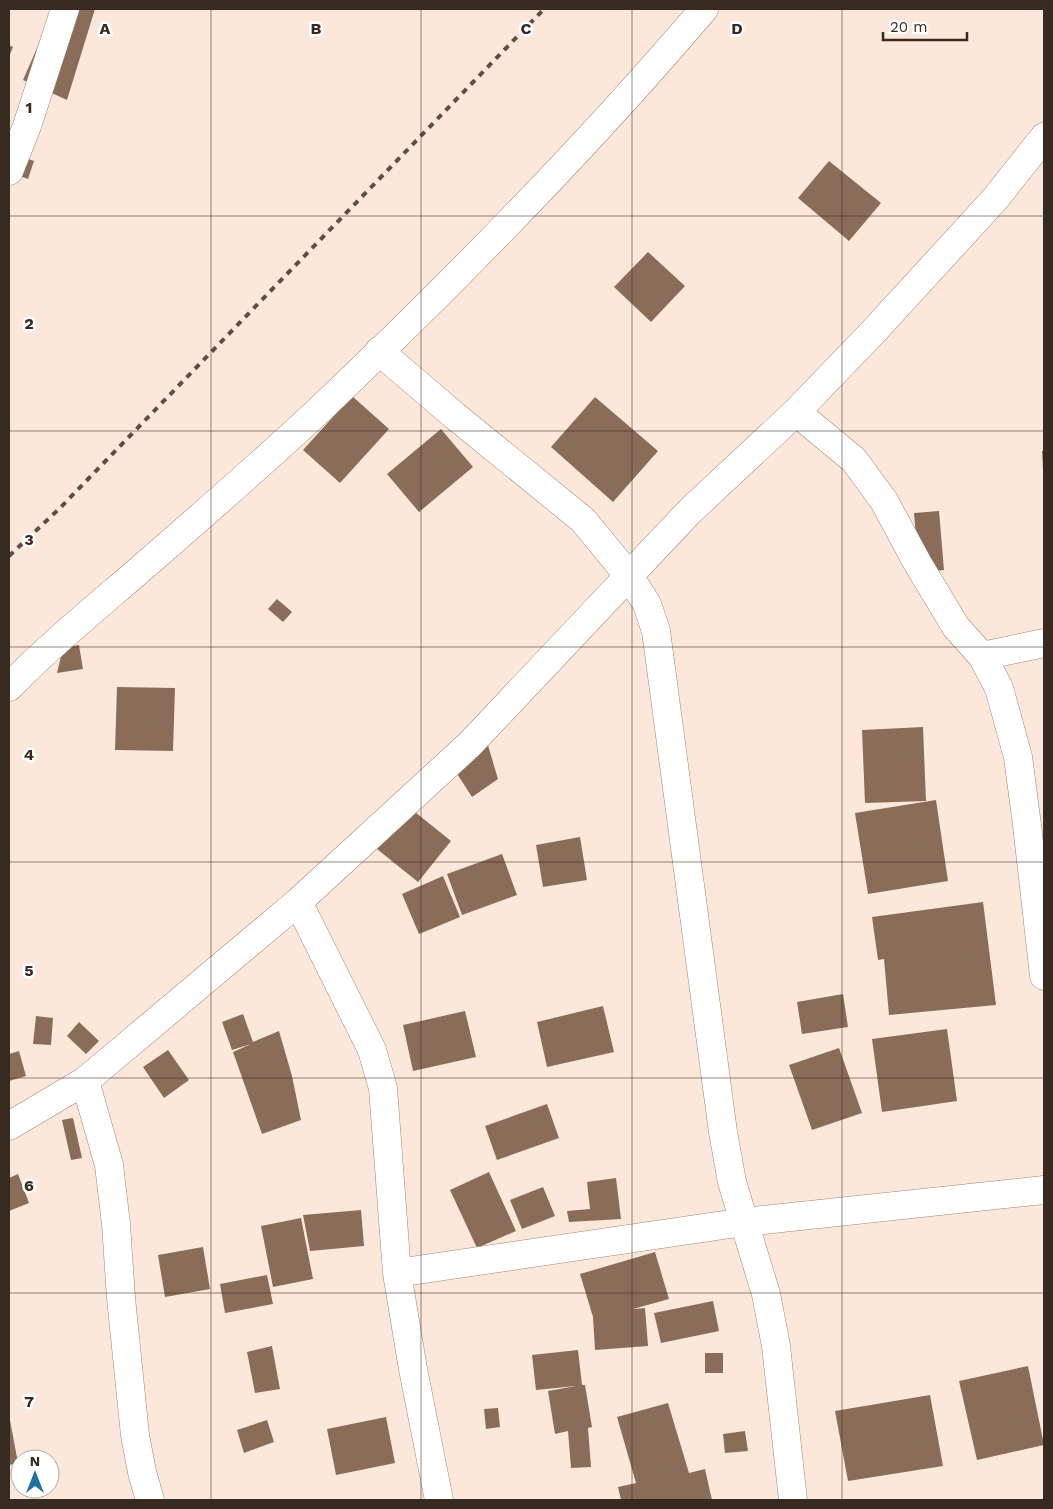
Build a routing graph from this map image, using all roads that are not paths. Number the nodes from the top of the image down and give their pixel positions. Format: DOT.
graph roads {
  1 [pos="65,9"];
  2 [pos="704,9"];
  3 [pos="1044,137"];
  4 [pos="9,171"];
  5 [pos="379,351"];
  6 [pos="796,412"];
  7 [pos="629,576"];
  8 [pos="1044,643"];
  9 [pos="982,656"];
  10 [pos="9,687"];
  11 [pos="298,902"];
  12 [pos="1044,976"];
  13 [pos="85,1081"];
  14 [pos="9,1126"];
  15 [pos="1044,1190"];
  16 [pos="744,1222"];
  17 [pos="397,1273"];
  18 [pos="150,1500"];
  19 [pos="439,1500"];
  20 [pos="793,1500"];
  1 -- 4 [label="street"];
  2 -- 5 [label="street"];
  3 -- 6 [label="street"];
  5 -- 7 [label="street"];
  5 -- 10 [label="street"];
  6 -- 7 [label="street"];
  6 -- 9 [label="street"];
  7 -- 11 [label="street"];
  7 -- 16 [label="street"];
  8 -- 9 [label="street"];
  9 -- 12 [label="street"];
  11 -- 13 [label="street"];
  11 -- 17 [label="street"];
  13 -- 14 [label="street"];
  13 -- 18 [label="street"];
  15 -- 16 [label="street"];
  16 -- 17 [label="street"];
  16 -- 20 [label="street"];
  17 -- 19 [label="street"];
}
